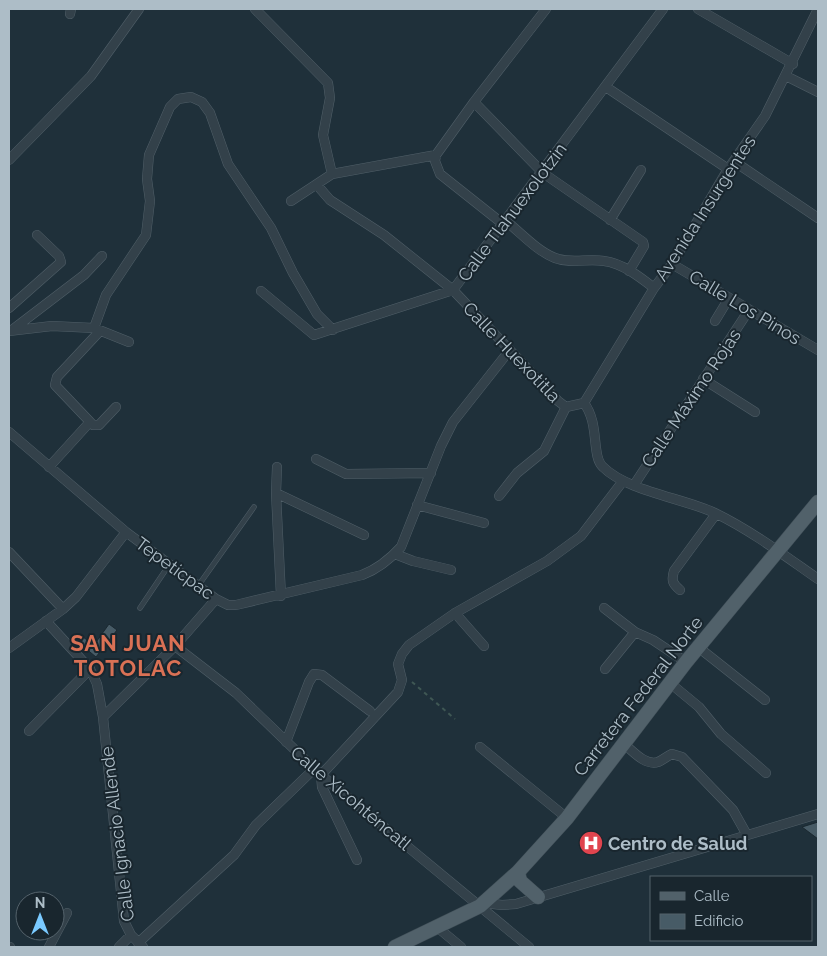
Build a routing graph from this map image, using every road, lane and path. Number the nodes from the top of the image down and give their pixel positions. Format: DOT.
graph roads {
  1 [pos="139,9"];
  2 [pos="255,9"];
  3 [pos="546,9"];
  4 [pos="663,9"];
  5 [pos="698,9"];
  6 [pos="818,9"];
  7 [pos="793,64"];
  8 [pos="786,76"];
  9 [pos="606,87"];
  10 [pos="818,92"];
  11 [pos="474,102"];
  12 [pos="436,155"];
  13 [pos="9,160"];
  14 [pos="735,162"];
  15 [pos="728,169"];
  16 [pos="641,170"];
  17 [pos="543,173"];
  18 [pos="332,174"];
  19 [pos="317,185"];
  20 [pos="291,201"];
  21 [pos="818,218"];
  22 [pos="610,220"];
  23 [pos="504,223"];
  24 [pos="38,235"];
  25 [pos="102,256"];
  26 [pos="672,264"];
  27 [pos="629,271"];
  28 [pos="654,288"];
  29 [pos="453,290"];
  30 [pos="261,291"];
  31 [pos="729,298"];
  32 [pos="9,308"];
  33 [pos="750,310"];
  34 [pos="715,321"];
  35 [pos="97,330"];
  36 [pos="333,330"];
  37 [pos="10,331"];
  38 [pos="128,342"];
  39 [pos="818,350"];
  40 [pos="509,351"];
  41 [pos="703,379"];
  42 [pos="584,403"];
  43 [pos="116,407"];
  44 [pos="566,407"];
  45 [pos="755,412"];
  46 [pos="89,422"];
  47 [pos="9,432"];
  48 [pos="316,459"];
  49 [pos="49,466"];
  50 [pos="277,467"];
  51 [pos="431,473"];
  52 [pos="623,481"];
  53 [pos="634,485"];
  54 [pos="276,493"];
  55 [pos="499,496"];
  56 [pos="818,502"];
  57 [pos="417,506"];
  58 [pos="254,507"];
  59 [pos="716,514"];
  60 [pos="484,523"];
  61 [pos="126,532"];
  62 [pos="364,535"];
  63 [pos="778,550"];
  64 [pos="9,552"];
  65 [pos="395,554"];
  66 [pos="169,565"];
  67 [pos="451,570"];
  68 [pos="818,579"];
  69 [pos="198,586"];
  70 [pos="680,590"];
  71 [pos="281,596"];
  72 [pos="221,601"];
  73 [pos="140,608"];
  74 [pos="604,608"];
  75 [pos="63,609"];
  76 [pos="455,613"];
  77 [pos="46,621"];
  78 [pos="635,632"];
  79 [pos="174,646"];
  80 [pos="484,646"];
  81 [pos="698,647"];
  82 [pos="9,648"];
  83 [pos="686,662"];
  84 [pos="90,669"];
  85 [pos="605,669"];
  86 [pos="402,680"];
  87 [pos="670,683"];
  88 [pos="765,700"];
  89 [pos="370,711"];
  90 [pos="103,717"];
  91 [pos="455,719"];
  92 [pos="29,731"];
  93 [pos="286,742"];
  94 [pos="624,744"];
  95 [pos="480,747"];
  96 [pos="318,772"];
  97 [pos="766,773"];
  98 [pos="818,814"];
  99 [pos="567,818"];
  100 [pos="748,835"];
  101 [pos="357,860"];
  102 [pos="518,872"];
  103 [pos="538,897"];
  104 [pos="482,904"];
  105 [pos="67,913"];
  106 [pos="437,927"];
  107 [pos="131,935"];
  108 [pos="140,945"];
  109 [pos="49,947"];
  110 [pos="119,947"];
  111 [pos="395,947"];
  112 [pos="461,947"];
  113 [pos="530,947"];
  1 -- 13 [label="street"];
  2 -- 18 [label="street"];
  3 -- 11 [label="street"];
  4 -- 9 [label="street, Calle Tlahuexolotzin"];
  5 -- 7 [label="street"];
  6 -- 7 [label="street, Avenida Insurgentes"];
  7 -- 8 [label="street, Avenida Insurgentes"];
  8 -- 10 [label="street"];
  8 -- 14 [label="street, Avenida Insurgentes"];
  9 -- 15 [label="street"];
  9 -- 17 [label="street, Calle Tlahuexolotzin"];
  11 -- 12 [label="street"];
  11 -- 17 [label="street"];
  12 -- 18 [label="street"];
  12 -- 23 [label="street"];
  14 -- 15 [label="street, Avenida Insurgentes"];
  14 -- 21 [label="street"];
  15 -- 26 [label="street, Avenida Insurgentes"];
  16 -- 22 [label="street"];
  17 -- 22 [label="street"];
  17 -- 23 [label="street, Calle Tlahuexolotzin"];
  18 -- 19 [label="street"];
  19 -- 20 [label="street"];
  19 -- 29 [label="street, Calle Huexotitla"];
  22 -- 27 [label="street"];
  23 -- 27 [label="street"];
  23 -- 29 [label="street, Calle Tlahuexolotzin"];
  24 -- 32 [label="street"];
  25 -- 37 [label="street"];
  26 -- 28 [label="street, Avenida Insurgentes"];
  26 -- 31 [label="street, Calle Los Pinos"];
  27 -- 28 [label="street"];
  28 -- 42 [label="street, Avenida Insurgentes"];
  29 -- 36 [label="street, Calle Tlahuexolotzin"];
  29 -- 40 [label="street, Calle Huexotitla"];
  30 -- 36 [label="street, Calle Tlahuexolotzin"];
  31 -- 33 [label="street, Calle Los Pinos"];
  31 -- 34 [label="street"];
  33 -- 39 [label="street, Calle Los Pinos"];
  33 -- 41 [label="street, Calle Máximo Rojas"];
  35 -- 36 [label="street"];
  35 -- 37 [label="street"];
  35 -- 38 [label="street"];
  35 -- 46 [label="street"];
  40 -- 44 [label="street, Calle Huexotitla"];
  40 -- 51 [label="street"];
  41 -- 45 [label="street"];
  41 -- 53 [label="street, Calle Máximo Rojas"];
  42 -- 44 [label="street, Calle Huexotitla"];
  42 -- 52 [label="street, Calle Huexotitla"];
  43 -- 46 [label="street"];
  44 -- 55 [label="street"];
  46 -- 49 [label="street"];
  47 -- 49 [label="street, Tepeticpac"];
  48 -- 51 [label="street"];
  49 -- 61 [label="street, Tepeticpac"];
  50 -- 54 [label="street"];
  51 -- 57 [label="street"];
  52 -- 53 [label="street, Calle Huexotitla"];
  52 -- 76 [label="street"];
  53 -- 59 [label="street, Calle Huexotitla"];
  54 -- 62 [label="street"];
  54 -- 71 [label="street"];
  56 -- 63 [label="main road, Carretera Federal Norte"];
  57 -- 60 [label="street"];
  57 -- 65 [label="street"];
  58 -- 69 [label="lane"];
  59 -- 63 [label="street, Calle Huexotitla"];
  59 -- 70 [label="street"];
  61 -- 66 [label="street, Tepeticpac"];
  61 -- 75 [label="street"];
  63 -- 68 [label="street, Calle Huexotitla"];
  63 -- 81 [label="main road, Carretera Federal Norte"];
  64 -- 75 [label="street"];
  65 -- 67 [label="street"];
  65 -- 71 [label="street"];
  66 -- 69 [label="street, Tepeticpac"];
  66 -- 73 [label="lane"];
  69 -- 72 [label="street, Tepeticpac"];
  71 -- 72 [label="street"];
  72 -- 79 [label="street"];
  74 -- 78 [label="street"];
  75 -- 77 [label="street"];
  76 -- 80 [label="street"];
  76 -- 86 [label="street"];
  77 -- 82 [label="street"];
  77 -- 84 [label="street"];
  78 -- 83 [label="street"];
  78 -- 85 [label="street"];
  79 -- 90 [label="street"];
  79 -- 93 [label="street, Calle Xicohténcatl"];
  81 -- 83 [label="main road, Carretera Federal Norte"];
  81 -- 88 [label="street"];
  83 -- 87 [label="main road, Carretera Federal Norte"];
  84 -- 90 [label="street, Calle Ignacio Allende"];
  84 -- 92 [label="street"];
  86 -- 91 [label="path"];
  86 -- 96 [label="street"];
  87 -- 94 [label="main road, Carretera Federal Norte"];
  87 -- 97 [label="street"];
  89 -- 93 [label="street"];
  90 -- 107 [label="street, Calle Ignacio Allende"];
  93 -- 96 [label="street, Calle Xicohténcatl"];
  94 -- 99 [label="main road, Carretera Federal Norte"];
  94 -- 100 [label="street"];
  95 -- 99 [label="street"];
  96 -- 101 [label="street"];
  96 -- 104 [label="street, Calle Xicohténcatl"];
  96 -- 108 [label="street"];
  98 -- 100 [label="street"];
  99 -- 102 [label="main road, Carretera Federal Norte"];
  100 -- 103 [label="street"];
  102 -- 103 [label="main road"];
  102 -- 104 [label="main road, Carretera Federal Norte"];
  103 -- 104 [label="street"];
  104 -- 106 [label="main road, Carretera Federal Norte"];
  104 -- 113 [label="street, Calle Xicohténcatl"];
  105 -- 109 [label="street"];
  106 -- 111 [label="main road, Carretera Federal Norte"];
  106 -- 112 [label="street"];
  107 -- 108 [label="street, Calle Ignacio Allende"];
  107 -- 110 [label="street"];
}
